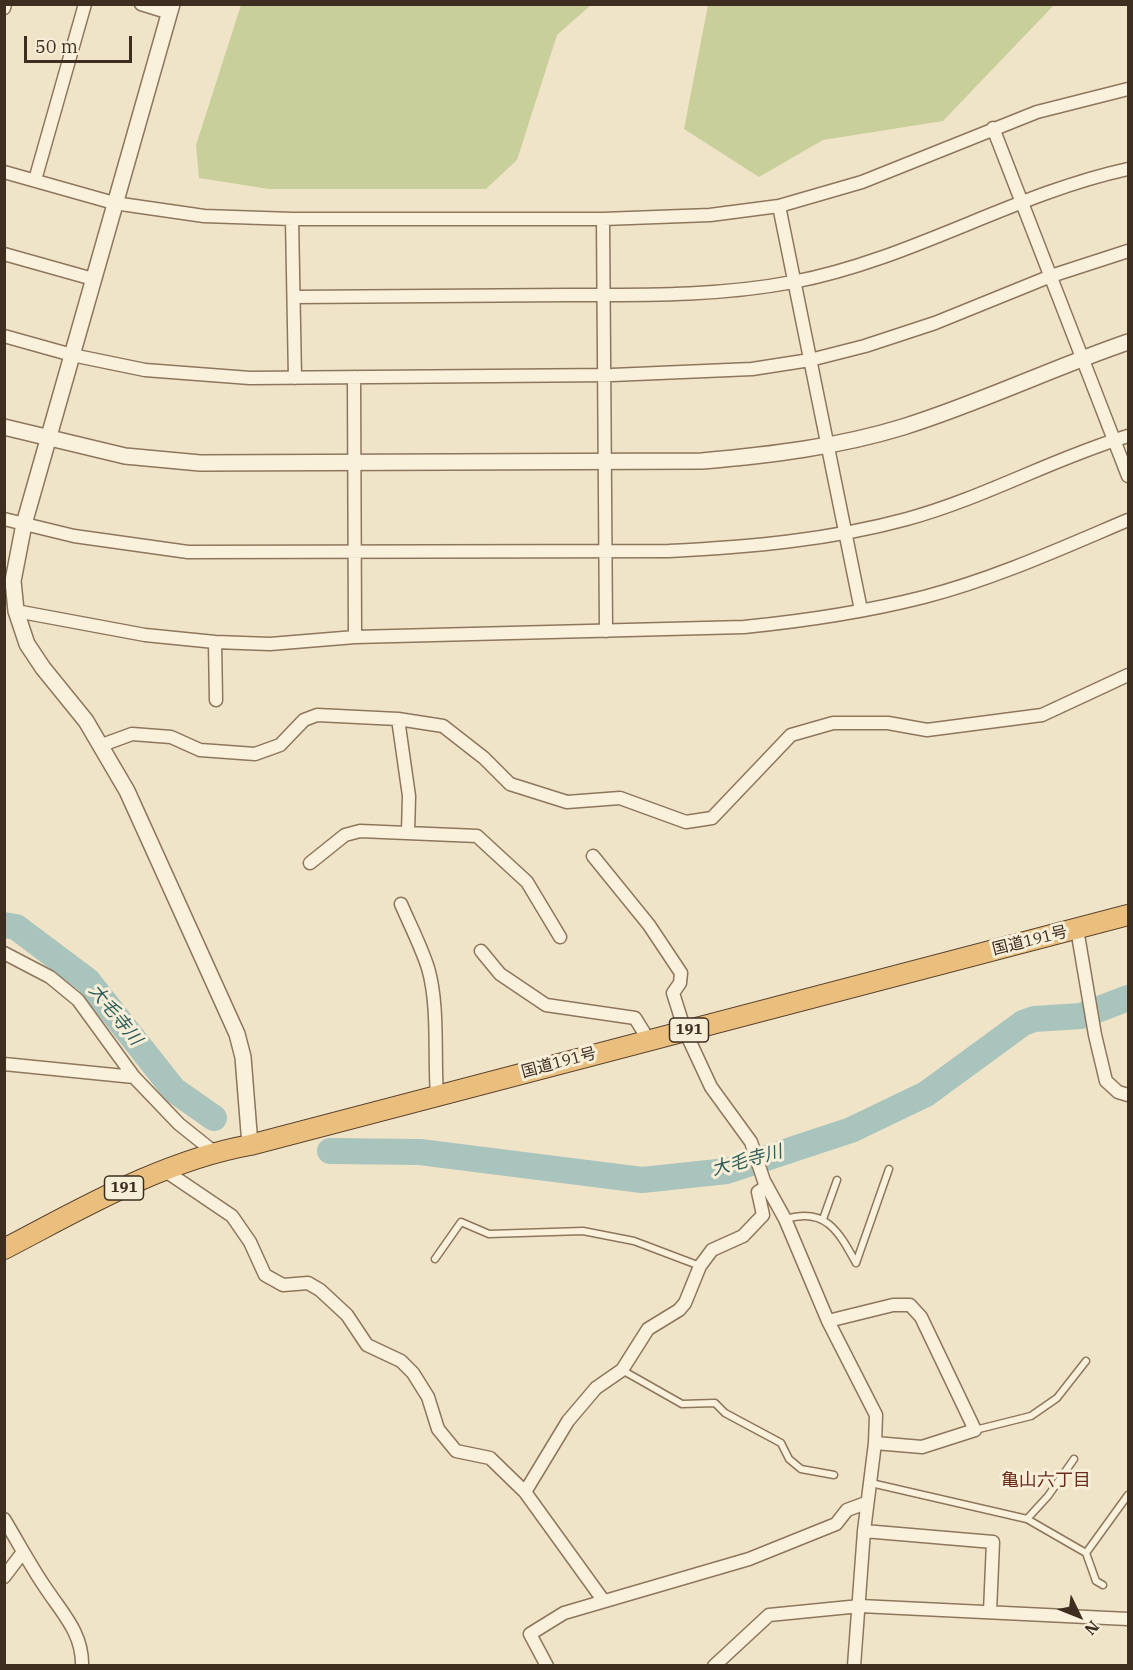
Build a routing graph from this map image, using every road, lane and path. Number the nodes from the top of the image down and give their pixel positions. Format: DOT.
graph roads {
  1 [pos="85,4"];
  2 [pos="141,4"];
  3 [pos="171,9"];
  4 [pos="1128,89"];
  5 [pos="993,128"];
  6 [pos="1128,169"];
  7 [pos="4,172"];
  8 [pos="35,180"];
  9 [pos="1022,202"];
  10 [pos="114,203"];
  11 [pos="779,206"];
  12 [pos="292,219"];
  13 [pos="603,219"];
  14 [pos="1128,251"];
  15 [pos="4,254"];
  16 [pos="1051,276"];
  17 [pos="93,279"];
  18 [pos="795,282"];
  19 [pos="604,295"];
  20 [pos="294,297"];
  21 [pos="4,336"];
  22 [pos="1128,342"];
  23 [pos="72,356"];
  24 [pos="1083,358"];
  25 [pos="810,360"];
  26 [pos="604,375"];
  27 [pos="354,377"];
  28 [pos="295,378"];
  29 [pos="4,427"];
  30 [pos="1128,436"];
  31 [pos="48,439"];
  32 [pos="1114,440"];
  33 [pos="828,446"];
  34 [pos="605,463"];
  35 [pos="355,464"];
  36 [pos="1128,476"];
  37 [pos="4,519"];
  38 [pos="1128,520"];
  39 [pos="24,524"];
  40 [pos="846,533"];
  41 [pos="605,550"];
  42 [pos="357,553"];
  43 [pos="861,610"];
  44 [pos="16,611"];
  45 [pos="606,631"];
  46 [pos="356,637"];
  47 [pos="215,642"];
  48 [pos="1128,675"];
  49 [pos="216,700"];
  50 [pos="398,718"];
  51 [pos="102,745"];
  52 [pos="408,833"];
  53 [pos="593,856"];
  54 [pos="310,863"];
  55 [pos="401,904"];
  56 [pos="1128,915"];
  57 [pos="1077,928"];
  58 [pos="560,937"];
  59 [pos="481,951"];
  60 [pos="4,952"];
  61 [pos="686,1031"];
  62 [pos="648,1039"];
  63 [pos="4,1064"];
  64 [pos="134,1077"];
  65 [pos="1128,1095"];
  66 [pos="437,1096"];
  67 [pos="250,1145"];
  68 [pos="214,1152"];
  69 [pos="889,1169"];
  70 [pos="164,1170"];
  71 [pos="837,1180"];
  72 [pos="765,1184"];
  73 [pos="785,1219"];
  74 [pos="823,1219"];
  75 [pos="4,1249"];
  76 [pos="435,1259"];
  77 [pos="700,1266"];
  78 [pos="828,1321"];
  79 [pos="1086,1361"];
  80 [pos="622,1370"];
  81 [pos="975,1430"];
  82 [pos="875,1443"];
  83 [pos="1074,1459"];
  84 [pos="834,1475"];
  85 [pos="871,1483"];
  86 [pos="525,1492"];
  87 [pos="1128,1495"];
  88 [pos="866,1503"];
  89 [pos="1027,1518"];
  90 [pos="4,1519"];
  91 [pos="864,1531"];
  92 [pos="23,1552"];
  93 [pos="1086,1552"];
  94 [pos="4,1577"];
  95 [pos="1103,1585"];
  96 [pos="603,1600"];
  97 [pos="860,1606"];
  98 [pos="990,1612"];
  99 [pos="1128,1619"];
  100 [pos="82,1665"];
  101 [pos="547,1665"];
  102 [pos="714,1665"];
  103 [pos="854,1665"];
  1 -- 8 [label="street"];
  2 -- 3 [label="street"];
  3 -- 10 [label="street"];
  4 -- 5 [label="street"];
  5 -- 9 [label="street"];
  5 -- 11 [label="street"];
  6 -- 9 [label="street"];
  7 -- 8 [label="street"];
  8 -- 10 [label="street"];
  9 -- 16 [label="street"];
  9 -- 18 [label="street"];
  10 -- 12 [label="street"];
  10 -- 17 [label="street"];
  11 -- 13 [label="street"];
  11 -- 18 [label="street"];
  12 -- 13 [label="street"];
  12 -- 20 [label="street"];
  13 -- 19 [label="street"];
  14 -- 16 [label="street"];
  15 -- 17 [label="street"];
  16 -- 24 [label="street"];
  16 -- 25 [label="street"];
  17 -- 23 [label="street"];
  18 -- 19 [label="street"];
  18 -- 25 [label="street"];
  19 -- 20 [label="street"];
  19 -- 26 [label="street"];
  20 -- 28 [label="street"];
  21 -- 23 [label="street"];
  22 -- 24 [label="street"];
  23 -- 28 [label="street"];
  23 -- 31 [label="street"];
  24 -- 32 [label="street"];
  24 -- 33 [label="street"];
  25 -- 26 [label="street"];
  25 -- 33 [label="street"];
  26 -- 27 [label="street"];
  26 -- 34 [label="street"];
  27 -- 28 [label="street"];
  27 -- 35 [label="street"];
  29 -- 31 [label="street"];
  30 -- 32 [label="street"];
  31 -- 35 [label="street"];
  31 -- 39 [label="street"];
  32 -- 36 [label="street"];
  32 -- 40 [label="street"];
  33 -- 34 [label="street"];
  33 -- 40 [label="street"];
  34 -- 35 [label="street"];
  34 -- 41 [label="street"];
  35 -- 42 [label="street"];
  37 -- 39 [label="street"];
  38 -- 43 [label="street"];
  39 -- 42 [label="street"];
  39 -- 44 [label="street"];
  40 -- 41 [label="street"];
  40 -- 43 [label="street"];
  41 -- 42 [label="street"];
  41 -- 45 [label="street"];
  42 -- 46 [label="street"];
  43 -- 45 [label="street"];
  44 -- 47 [label="street"];
  44 -- 51 [label="street"];
  45 -- 46 [label="street"];
  46 -- 47 [label="street"];
  47 -- 49 [label="street"];
  48 -- 50 [label="street"];
  50 -- 51 [label="street"];
  50 -- 52 [label="street"];
  51 -- 67 [label="street"];
  52 -- 54 [label="street"];
  52 -- 58 [label="street"];
  53 -- 61 [label="street"];
  55 -- 66 [label="street"];
  56 -- 57 [label="highway, 国道191号 / 191"];
  57 -- 61 [label="highway, 国道191号 / 191"];
  57 -- 65 [label="street"];
  59 -- 62 [label="street"];
  60 -- 64 [label="street"];
  61 -- 62 [label="highway, 国道191号 / 191"];
  61 -- 72 [label="street"];
  62 -- 66 [label="highway, 国道191号 / 191"];
  63 -- 64 [label="street"];
  64 -- 68 [label="street"];
  66 -- 67 [label="highway, 国道191号 / 191"];
  67 -- 68 [label="highway, 国道191号 / 191"];
  68 -- 70 [label="highway, 国道191号 / 191"];
  69 -- 74 [label="lane"];
  70 -- 75 [label="highway, 国道191号 / 191"];
  70 -- 86 [label="street"];
  71 -- 74 [label="lane"];
  72 -- 73 [label="street"];
  72 -- 77 [label="street"];
  73 -- 74 [label="lane"];
  73 -- 78 [label="street"];
  76 -- 77 [label="lane"];
  77 -- 80 [label="street"];
  78 -- 81 [label="street"];
  78 -- 82 [label="street"];
  79 -- 81 [label="lane"];
  80 -- 84 [label="lane"];
  80 -- 86 [label="street"];
  81 -- 82 [label="street"];
  82 -- 85 [label="street"];
  83 -- 89 [label="lane"];
  85 -- 88 [label="street"];
  85 -- 89 [label="lane"];
  86 -- 96 [label="street"];
  87 -- 93 [label="lane"];
  88 -- 91 [label="street"];
  88 -- 96 [label="street"];
  89 -- 93 [label="lane"];
  90 -- 92 [label="street"];
  91 -- 97 [label="street"];
  91 -- 98 [label="street"];
  92 -- 94 [label="street"];
  92 -- 100 [label="street"];
  93 -- 95 [label="lane"];
  96 -- 101 [label="street"];
  97 -- 98 [label="street"];
  97 -- 102 [label="street"];
  97 -- 103 [label="street"];
  98 -- 99 [label="street"];
}
